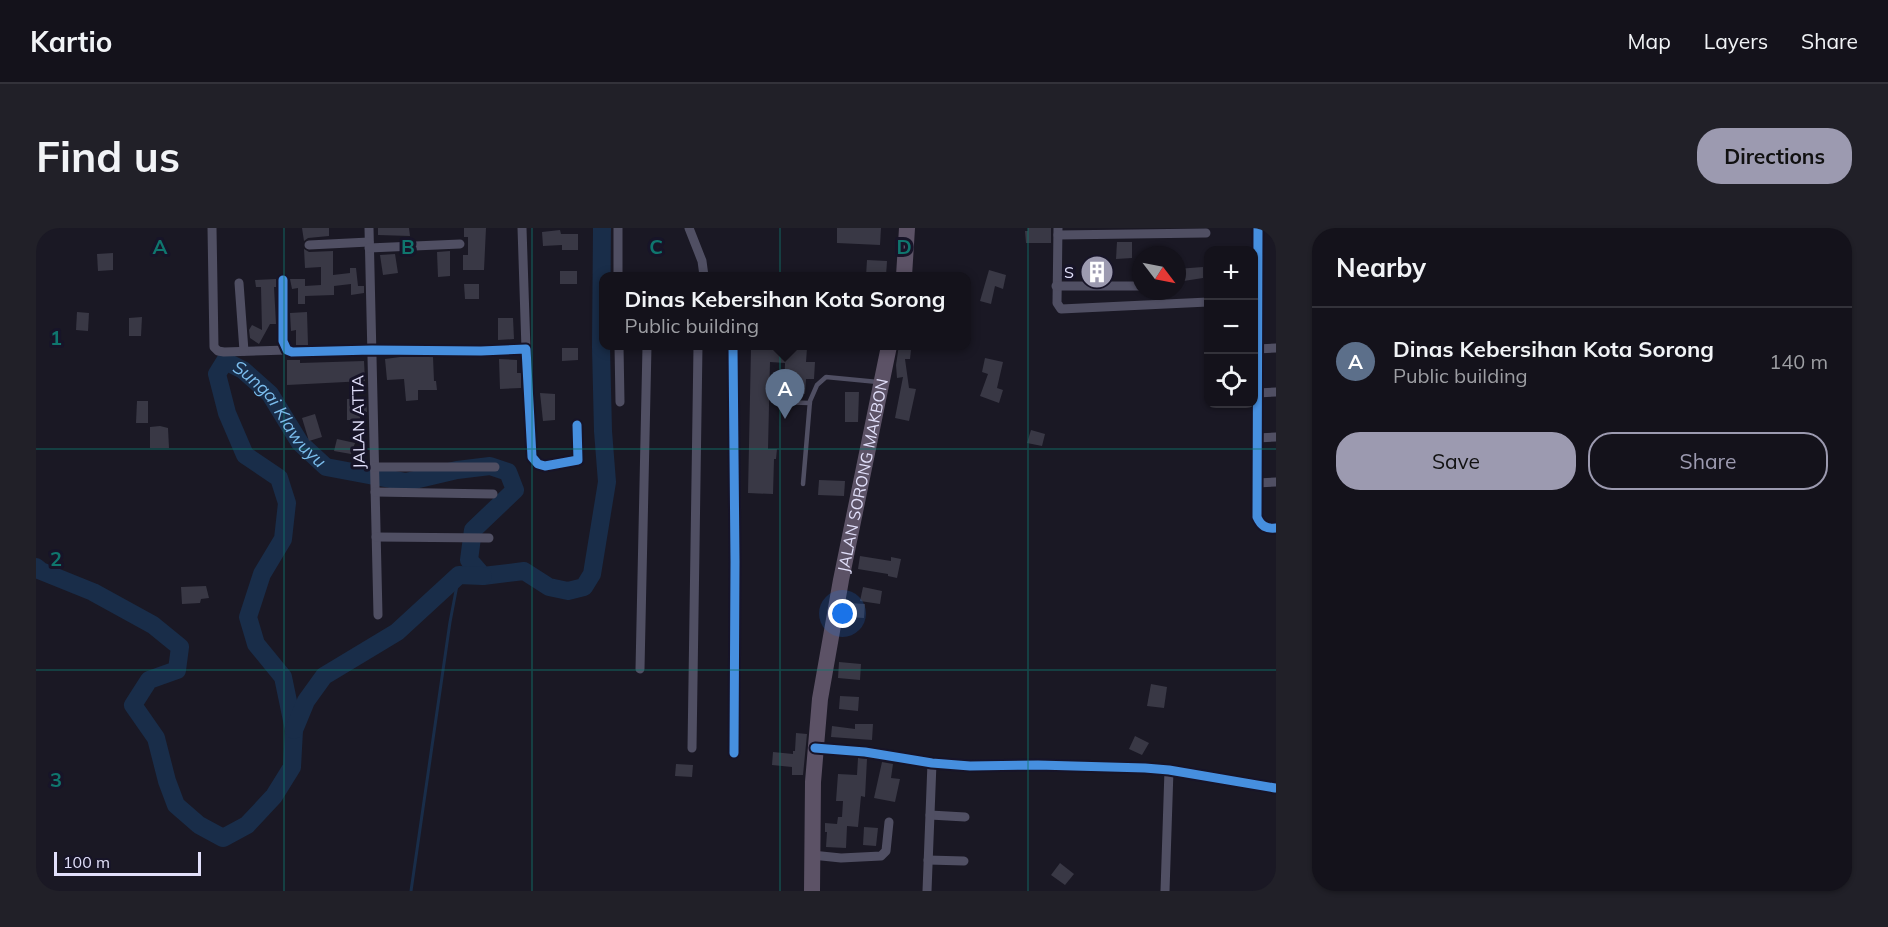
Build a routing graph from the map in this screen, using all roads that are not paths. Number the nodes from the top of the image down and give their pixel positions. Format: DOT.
graph roads {
  1 [pos="212,228"];
  2 [pos="369,228"];
  3 [pos="522,228"];
  4 [pos="618,228"];
  5 [pos="689,228"];
  6 [pos="907,228"];
  7 [pos="1258,228"];
  8 [pos="1058,231"];
  9 [pos="1206,233"];
  10 [pos="460,244"];
  11 [pos="309,245"];
  12 [pos="369,245"];
  13 [pos="1257,246"];
  14 [pos="618,272"];
  15 [pos="703,272"];
  16 [pos="904,272"];
  17 [pos="283,280"];
  18 [pos="239,283"];
  19 [pos="1056,286"];
  20 [pos="1132,286"];
  21 [pos="1204,302"];
  22 [pos="1276,348"];
  23 [pos="525,349"];
  24 [pos="1258,349"];
  25 [pos="287,350"];
  26 [pos="372,350"];
  27 [pos="619,350"];
  28 [pos="647,350"];
  29 [pos="698,350"];
  30 [pos="732,350"];
  31 [pos="888,350"];
  32 [pos="244,351"];
  33 [pos="880,382"];
  34 [pos="1276,392"];
  35 [pos="1258,393"];
  36 [pos="620,402"];
  37 [pos="776,402"];
  38 [pos="810,403"];
  39 [pos="1257,408"];
  40 [pos="577,425"];
  41 [pos="1276,437"];
  42 [pos="1257,438"];
  43 [pos="374,467"];
  44 [pos="495,467"];
  45 [pos="1276,482"];
  46 [pos="1257,483"];
  47 [pos="803,484"];
  48 [pos="375,492"];
  49 [pos="493,494"];
  50 [pos="1276,528"];
  51 [pos="376,537"];
  52 [pos="489,538"];
  53 [pos="378,615"];
  54 [pos="640,669"];
  55 [pos="692,748"];
  56 [pos="815,748"];
  57 [pos="734,753"];
  58 [pos="932,763"];
  59 [pos="1169,770"];
  60 [pos="1275,788"];
  61 [pos="930,814"];
  62 [pos="965,817"];
  63 [pos="889,822"];
  64 [pos="812,855"];
  65 [pos="928,860"];
  66 [pos="964,861"];
  67 [pos="812,891"];
  68 [pos="927,891"];
  69 [pos="1165,891"];
  1 -- 32 [label="street"];
  2 -- 12 [label="street, JALAN ATTA"];
  3 -- 23 [label="street"];
  4 -- 14 [label="street"];
  5 -- 15 [label="street"];
  6 -- 16 [label="highway"];
  7 -- 13 [label="street"];
  8 -- 9 [label="street"];
  8 -- 19 [label="street"];
  10 -- 12 [label="street"];
  11 -- 12 [label="street"];
  12 -- 26 [label="street, JALAN ATTA"];
  17 -- 25 [label="street"];
  18 -- 32 [label="street"];
  19 -- 20 [label="street"];
  19 -- 21 [label="street"];
  22 -- 24 [label="street"];
  23 -- 26 [label="street"];
  23 -- 40 [label="street"];
  25 -- 26 [label="street"];
  25 -- 32 [label="street"];
  26 -- 43 [label="street, JALAN ATTA"];
  27 -- 36 [label="street"];
  28 -- 54 [label="street"];
  29 -- 55 [label="street"];
  30 -- 57 [label="street"];
  31 -- 33 [label="highway, JALAN SORONG MAKBON"];
  33 -- 38 [label="lane"];
  33 -- 56 [label="highway, JALAN SORONG MAKBON"];
  34 -- 35 [label="street"];
  37 -- 38 [label="lane"];
  38 -- 47 [label="lane"];
  39 -- 42 [label="street"];
  41 -- 42 [label="street"];
  42 -- 46 [label="street"];
  43 -- 44 [label="street"];
  43 -- 48 [label="street, JALAN ATTA"];
  45 -- 46 [label="street"];
  46 -- 50 [label="street"];
  48 -- 49 [label="street"];
  48 -- 51 [label="street, JALAN ATTA"];
  51 -- 52 [label="street"];
  51 -- 53 [label="street, JALAN ATTA"];
  56 -- 58 [label="street"];
  56 -- 64 [label="highway, JALAN SORONG MAKBON"];
  58 -- 59 [label="street"];
  58 -- 61 [label="street"];
  59 -- 60 [label="street"];
  59 -- 69 [label="street"];
  61 -- 62 [label="street"];
  61 -- 65 [label="street"];
  63 -- 64 [label="street"];
  64 -- 67 [label="highway, JALAN SORONG MAKBON"];
  65 -- 66 [label="street"];
  65 -- 68 [label="street"];
}
